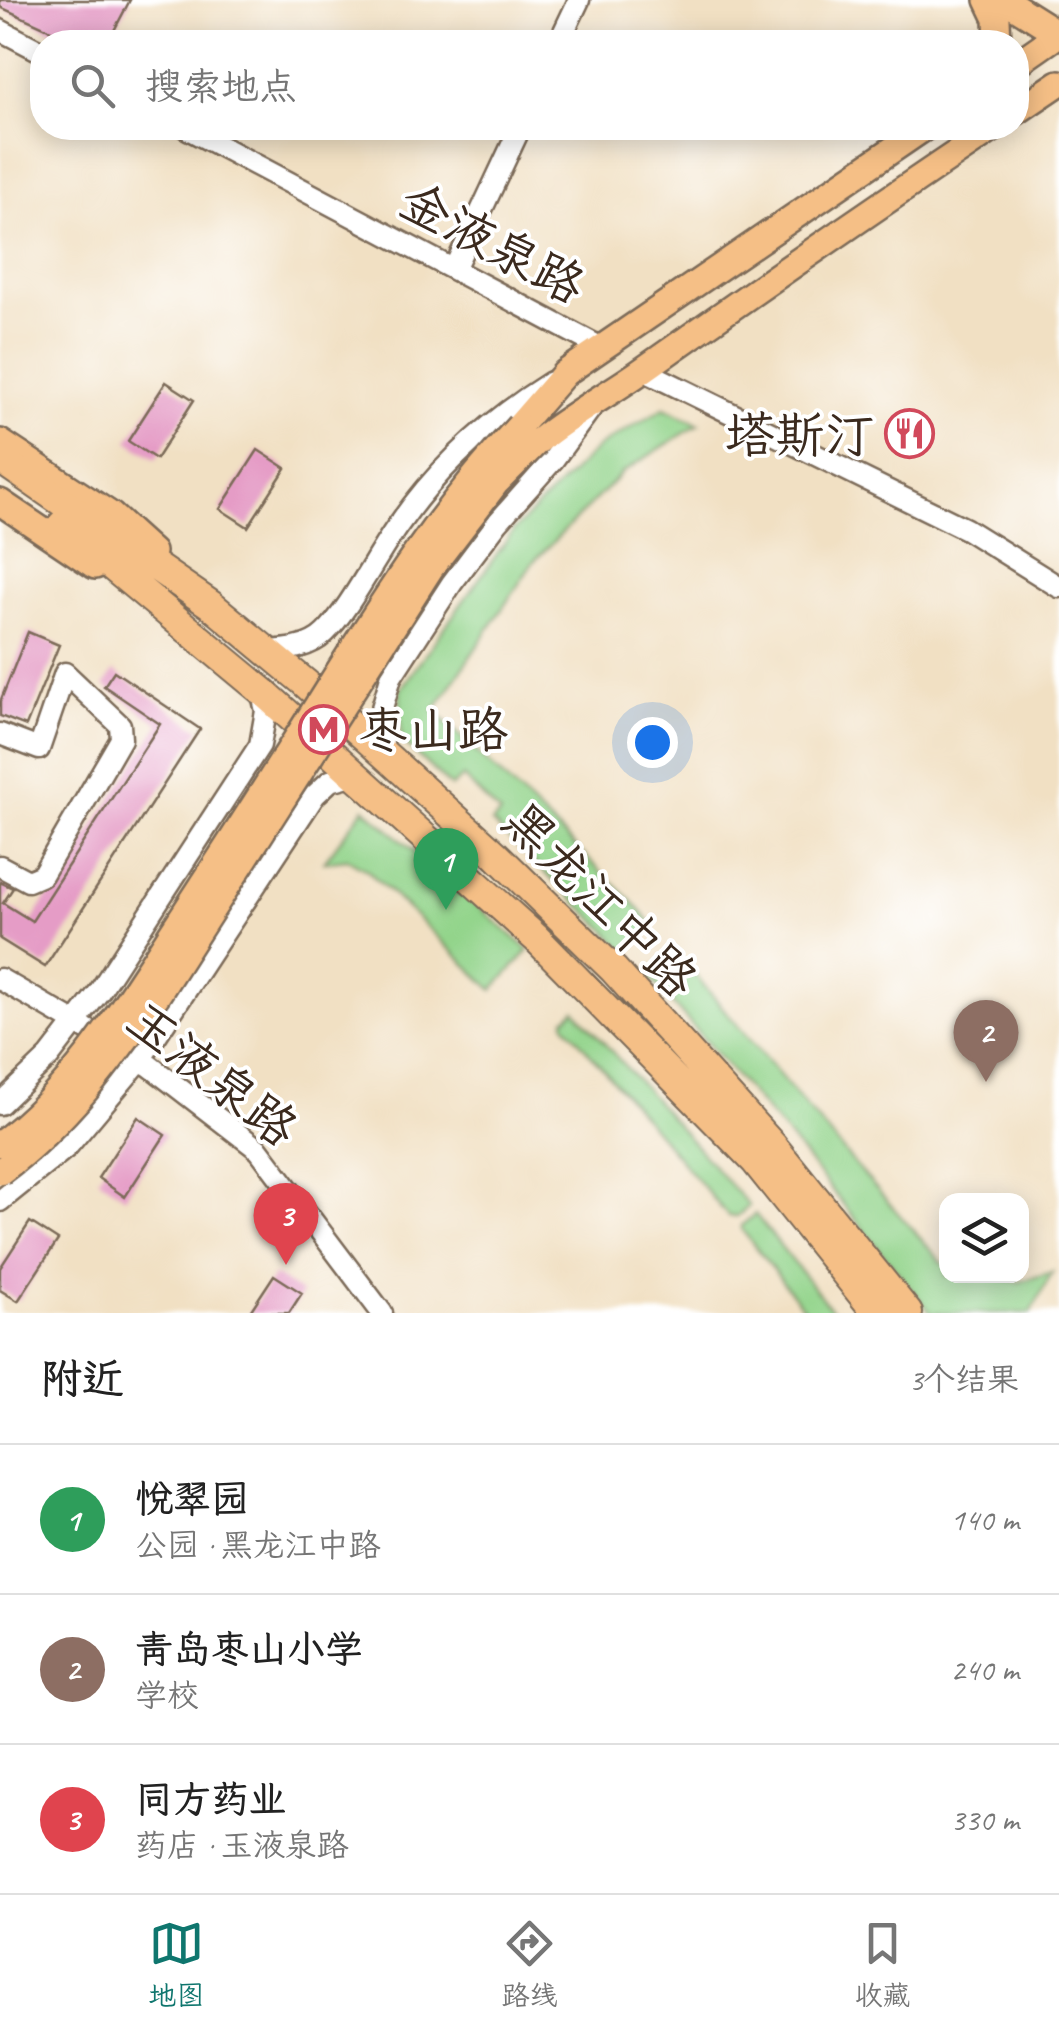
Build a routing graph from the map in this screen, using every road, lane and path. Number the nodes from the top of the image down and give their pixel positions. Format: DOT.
graph roads {
  1 [pos="579,0"];
  2 [pos="988,0"];
  3 [pos="1004,0"];
  4 [pos="0,30"];
  5 [pos="565,30"];
  6 [pos="998,30"];
  7 [pos="1059,34"];
  8 [pos="30,46"];
  9 [pos="1029,55"];
  10 [pos="1059,83"];
  11 [pos="1029,103"];
  12 [pos="209,140"];
  13 [pos="514,140"];
  14 [pos="906,140"];
  15 [pos="976,140"];
  16 [pos="454,269"];
  17 [pos="600,348"];
  18 [pos="643,370"];
  19 [pos="565,373"];
  20 [pos="595,403"];
  21 [pos="528,435"];
  22 [pos="0,442"];
  23 [pos="7,481"];
  24 [pos="1059,587"];
  25 [pos="212,605"];
  26 [pos="267,651"];
  27 [pos="262,690"];
  28 [pos="0,734"];
  29 [pos="384,752"];
  30 [pos="356,774"];
  31 [pos="0,866"];
  32 [pos="0,979"];
  33 [pos="76,1021"];
  34 [pos="140,1060"];
  35 [pos="0,1104"];
  36 [pos="0,1144"];
  37 [pos="0,1172"];
  38 [pos="0,1201"];
  39 [pos="382,1313"];
  40 [pos="877,1313"];
  41 [pos="908,1313"];
  1 -- 5 [label="street"];
  2 -- 6 [label="main road"];
  3 -- 7 [label="main road"];
  4 -- 8 [label="street"];
  7 -- 9 [label="main road"];
  10 -- 11 [label="main road"];
  12 -- 16 [label="street, 金液泉路"];
  13 -- 16 [label="street"];
  14 -- 17 [label="main road"];
  15 -- 18 [label="main road"];
  16 -- 17 [label="street, 金液泉路"];
  17 -- 19 [label="main road"];
  18 -- 20 [label="main road"];
  18 -- 24 [label="street"];
  19 -- 21 [label="main road"];
  19 -- 26 [label="street"];
  20 -- 21 [label="main road"];
  20 -- 29 [label="street"];
  21 -- 36 [label="main road, bridge"];
  21 -- 37 [label="main road, bridge"];
  22 -- 25 [label="main road, 黑龙江中路"];
  23 -- 25 [label="highway"];
  23 -- 27 [label="highway, 黑龙江中路"];
  25 -- 26 [label="highway, 黑龙江中路"];
  26 -- 29 [label="highway, 黑龙江中路"];
  27 -- 30 [label="highway, 黑龙江中路"];
  27 -- 33 [label="street"];
  28 -- 31 [label="street"];
  29 -- 41 [label="highway, 黑龙江中路"];
  30 -- 34 [label="street"];
  30 -- 40 [label="highway, 黑龙江中路"];
  32 -- 33 [label="street, 玉液泉路"];
  33 -- 34 [label="street, 玉液泉路"];
  33 -- 35 [label="street"];
  34 -- 38 [label="street"];
  34 -- 39 [label="street, 玉液泉路"];
}
